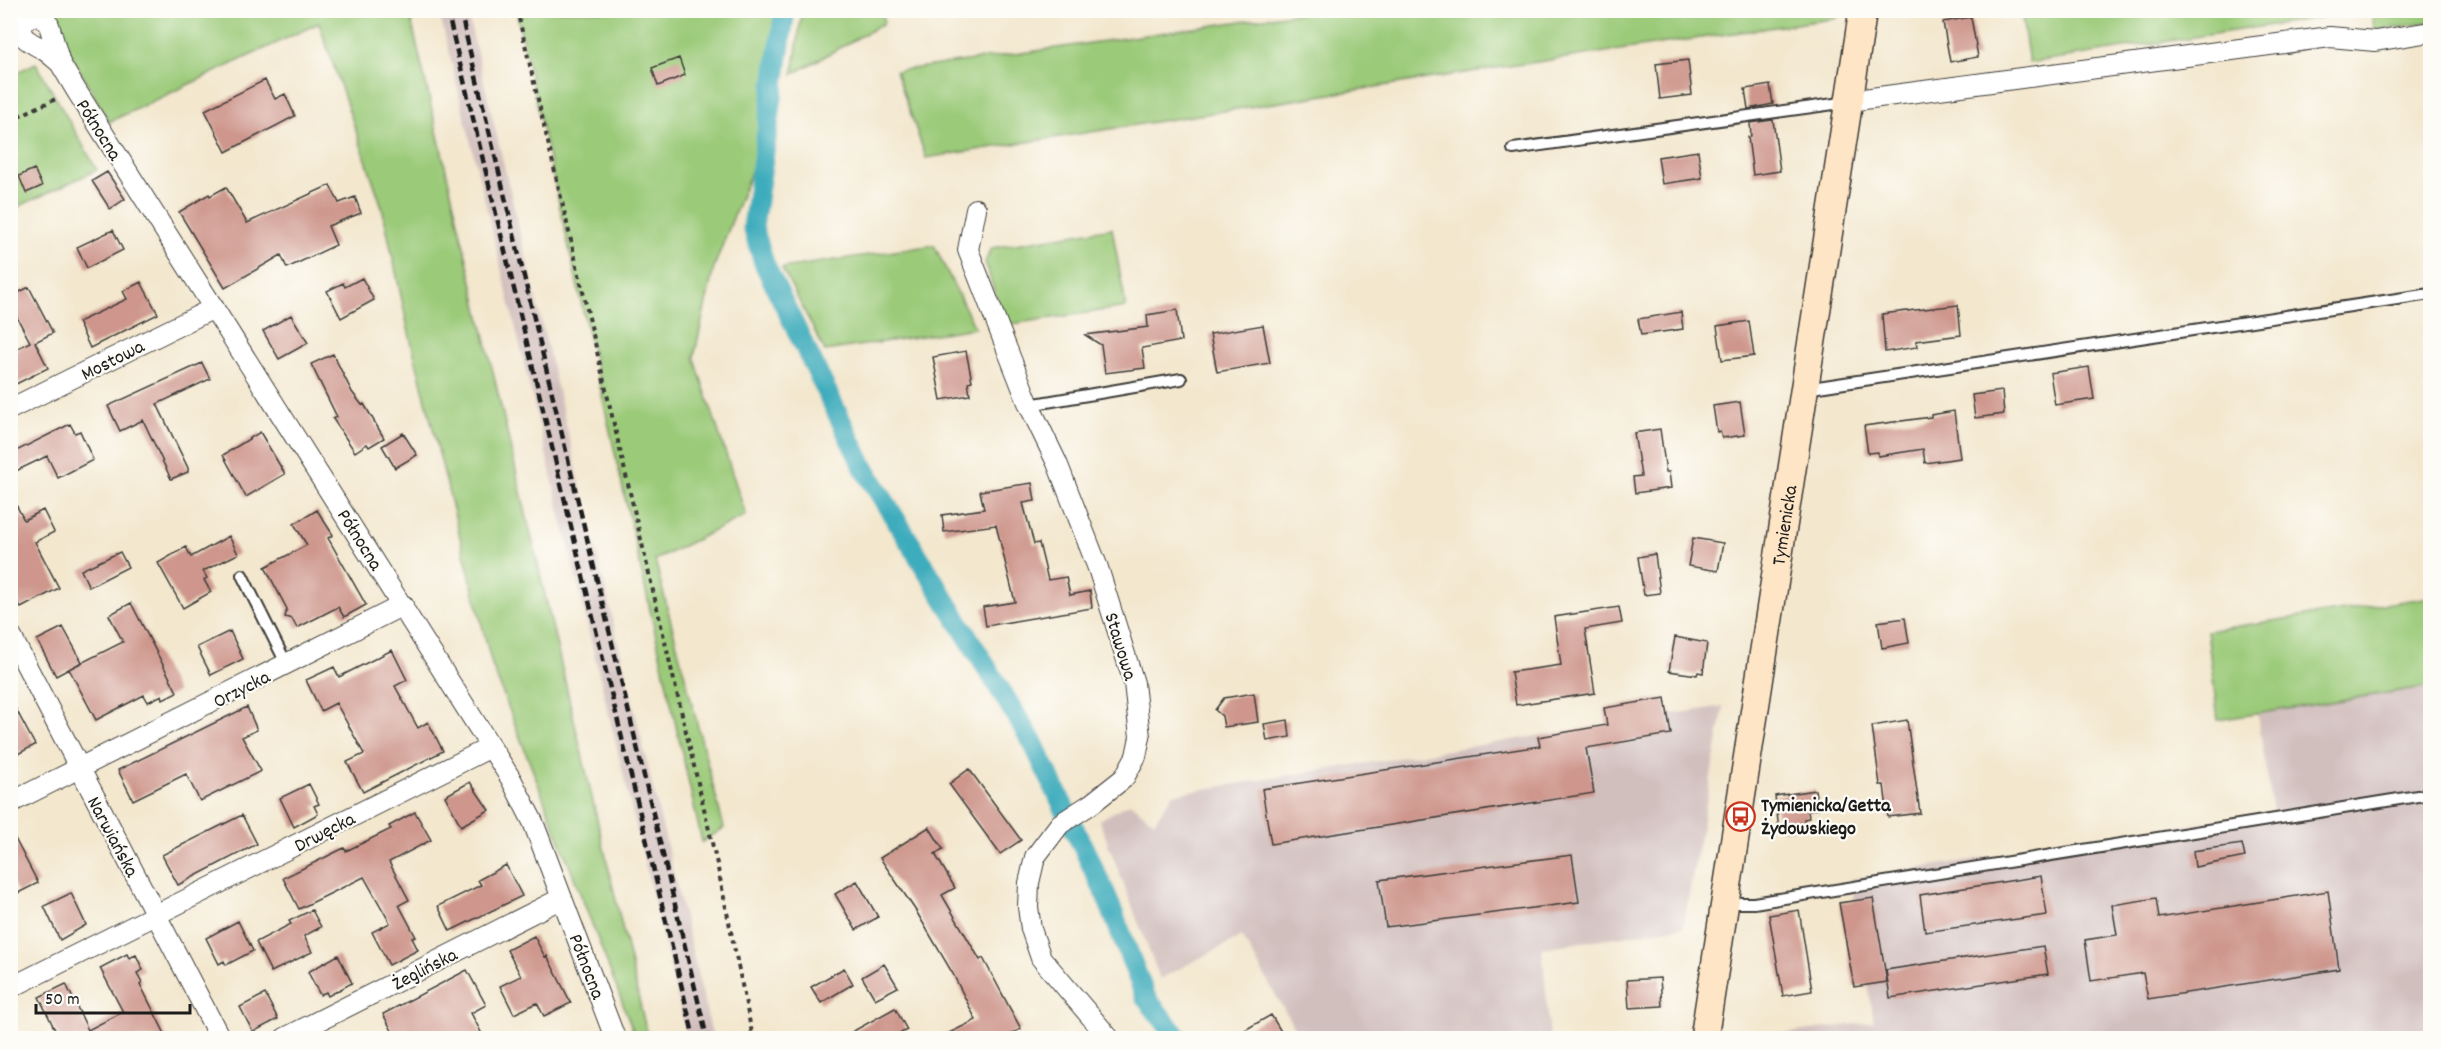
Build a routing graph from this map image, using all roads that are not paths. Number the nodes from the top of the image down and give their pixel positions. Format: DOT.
graph roads {
  1 [pos="1863,10"];
  2 [pos="2430,32"];
  3 [pos="60,63"];
  4 [pos="1849,101"];
  5 [pos="1513,149"];
  6 [pos="976,209"];
  7 [pos="2430,294"];
  8 [pos="214,308"];
  9 [pos="1181,379"];
  10 [pos="1804,389"];
  11 [pos="1029,405"];
  12 [pos="10,409"];
  13 [pos="242,574"];
  14 [pos="403,605"];
  15 [pos="10,634"];
  16 [pos="287,665"];
  17 [pos="491,747"];
  18 [pos="79,769"];
  19 [pos="2430,795"];
  20 [pos="10,803"];
  21 [pos="562,898"];
  22 [pos="1725,903"];
  23 [pos="156,915"];
  24 [pos="10,988"];
  25 [pos="220,1038"];
  26 [pos="285,1038"];
  27 [pos="615,1038"];
  28 [pos="1109,1038"];
  29 [pos="1704,1038"];
  1 -- 4 [label="street, Tymienicka"];
  2 -- 4 [label="street"];
  3 -- 8 [label="street, Północna"];
  4 -- 5 [label="lane"];
  4 -- 10 [label="street, Tymienicka"];
  6 -- 11 [label="street, Stawowa"];
  7 -- 10 [label="lane"];
  8 -- 12 [label="street, Mostowa"];
  8 -- 14 [label="street, Północna"];
  9 -- 11 [label="lane"];
  10 -- 22 [label="street, Tymienicka"];
  11 -- 28 [label="street, Stawowa"];
  13 -- 16 [label="lane"];
  14 -- 16 [label="street, Orzycka"];
  14 -- 17 [label="street, Północna"];
  15 -- 18 [label="street, Narwiańska"];
  16 -- 18 [label="street, Orzycka"];
  17 -- 21 [label="street, Północna"];
  17 -- 23 [label="street, Drwęcka"];
  18 -- 20 [label="street, Orzycka"];
  18 -- 23 [label="street, Narwiańska"];
  19 -- 22 [label="lane"];
  21 -- 26 [label="street, Żeglińska"];
  21 -- 27 [label="street, Północna"];
  22 -- 29 [label="street, Tymienicka"];
  23 -- 24 [label="street, Drwęcka"];
  23 -- 25 [label="street, Narwiańska"];
}
